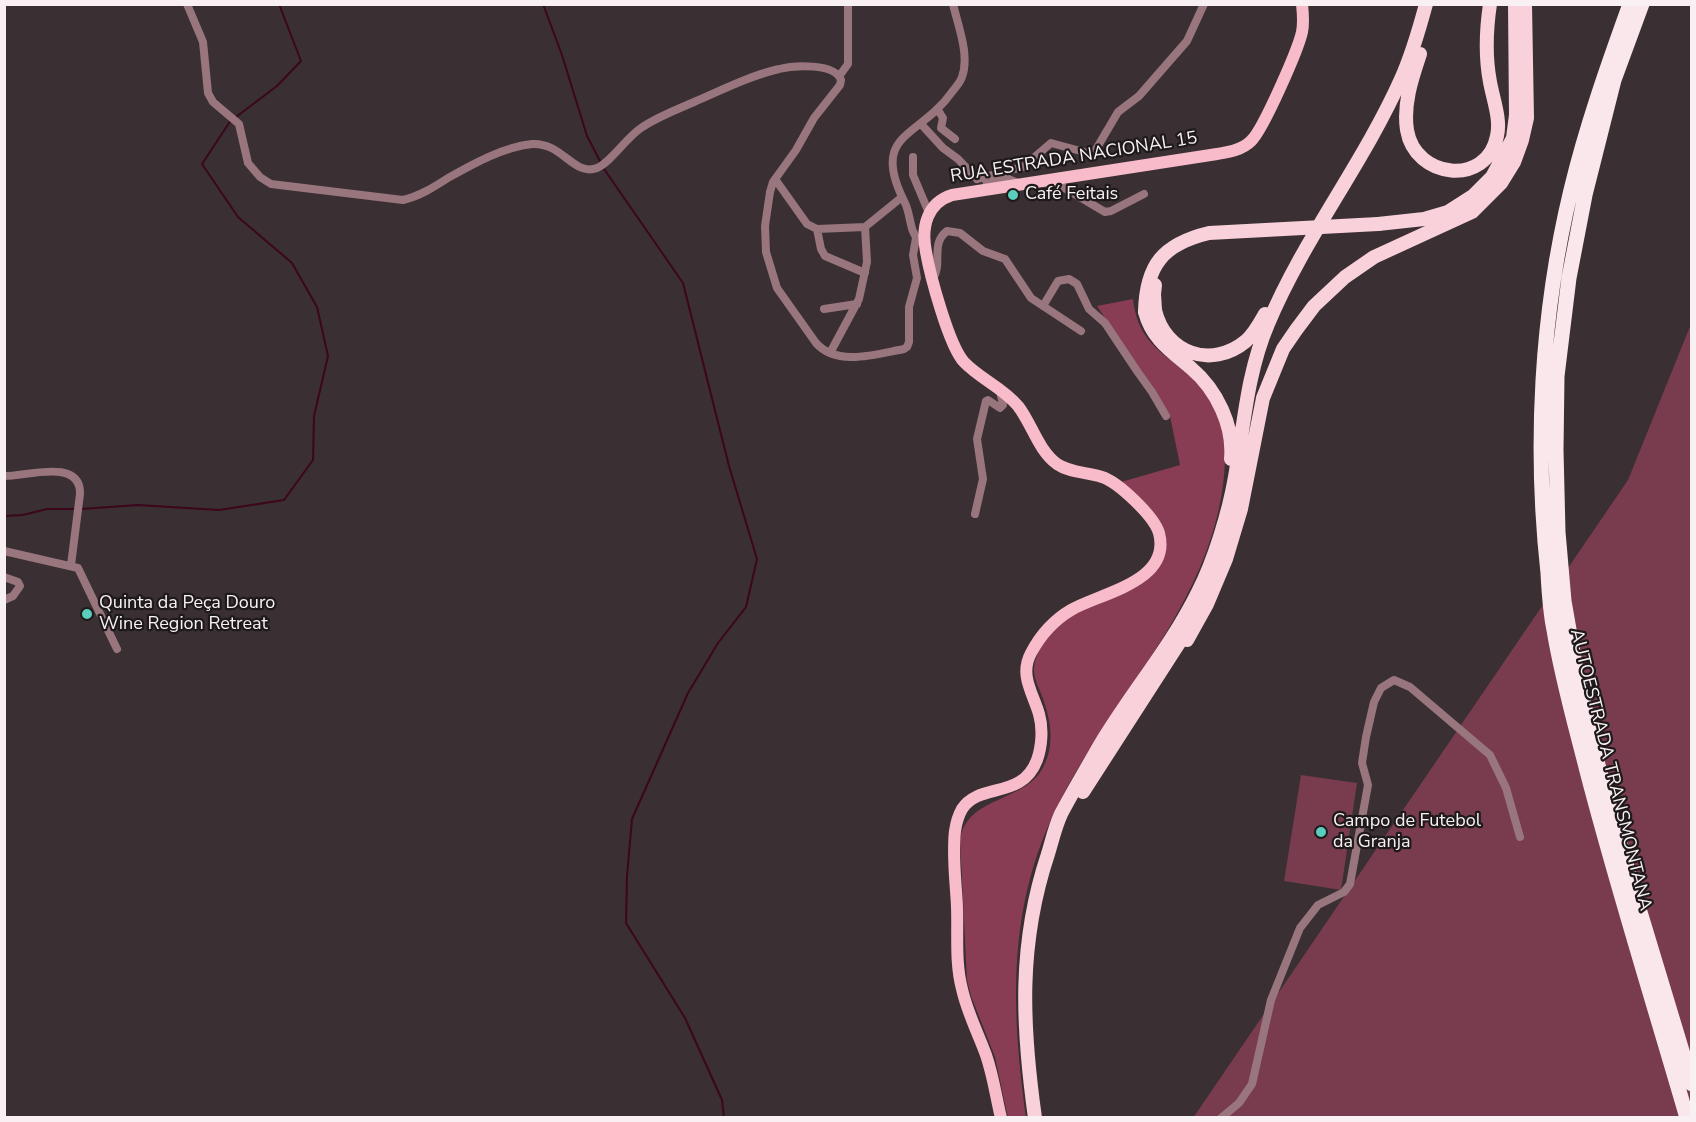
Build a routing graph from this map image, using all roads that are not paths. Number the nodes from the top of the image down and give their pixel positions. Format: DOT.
graph roads {
  1 [pos="187,4"];
  2 [pos="848,4"];
  3 [pos="953,4"];
  4 [pos="1204,4"];
  5 [pos="1302,4"];
  6 [pos="1430,4"];
  7 [pos="1490,4"];
  8 [pos="1515,4"];
  9 [pos="1526,4"];
  10 [pos="1630,4"];
  11 [pos="1642,4"];
  12 [pos="840,75"];
  13 [pos="938,110"];
  14 [pos="921,124"];
  15 [pos="955,139"];
  16 [pos="913,157"];
  17 [pos="1356,163"];
  18 [pos="775,179"];
  19 [pos="977,179"];
  20 [pos="1050,179"];
  21 [pos="1020,184"];
  22 [pos="1144,194"];
  23 [pos="902,197"];
  24 [pos="1480,203"];
  25 [pos="929,213"];
  26 [pos="865,227"];
  27 [pos="1376,228"];
  28 [pos="817,229"];
  29 [pos="920,241"];
  30 [pos="865,273"];
  31 [pos="933,279"];
  32 [pos="857,304"];
  33 [pos="1043,306"];
  34 [pos="824,309"];
  35 [pos="1150,311"];
  36 [pos="1081,332"];
  37 [pos="830,352"];
  38 [pos="999,388"];
  39 [pos="1166,416"];
  40 [pos="4,476"];
  41 [pos="975,514"];
  42 [pos="1224,518"];
  43 [pos="4,551"];
  44 [pos="71,565"];
  45 [pos="4,577"];
  46 [pos="4,600"];
  47 [pos="117,649"];
  48 [pos="1099,767"];
  49 [pos="1520,837"];
  50 [pos="1668,1028"];
  51 [pos="1692,1084"];
  52 [pos="1001,1118"];
  53 [pos="1035,1118"];
  54 [pos="1042,1118"];
  55 [pos="1221,1118"];
  56 [pos="1687,1118"];
  1 -- 12 [label="street"];
  2 -- 12 [label="street"];
  3 -- 13 [label="street"];
  4 -- 19 [label="street"];
  5 -- 20 [label="main road, RUA ESTRADA NACIONAL 15"];
  6 -- 7 [label="highway"];
  6 -- 17 [label="highway"];
  6 -- 48 [label="highway"];
  8 -- 27 [label="highway"];
  9 -- 24 [label="highway"];
  10 -- 50 [label="highway, AUTOESTRADA TRANSMONTANA"];
  11 -- 50 [label="highway, AUTOESTRADA TRANSMONTANA"];
  12 -- 18 [label="street"];
  13 -- 14 [label="street"];
  13 -- 15 [label="street"];
  14 -- 19 [label="street"];
  14 -- 23 [label="street"];
  16 -- 25 [label="street"];
  17 -- 35 [label="highway"];
  17 -- 42 [label="highway"];
  18 -- 28 [label="street"];
  18 -- 37 [label="street"];
  19 -- 21 [label="street"];
  20 -- 21 [label="main road, RUA ESTRADA NACIONAL 15"];
  20 -- 22 [label="street"];
  21 -- 25 [label="main road, RUA ESTRADA NACIONAL 15"];
  23 -- 26 [label="street"];
  23 -- 29 [label="street"];
  24 -- 27 [label="highway"];
  24 -- 48 [label="highway"];
  25 -- 29 [label="main road"];
  26 -- 28 [label="street"];
  26 -- 30 [label="street"];
  27 -- 35 [label="highway, bridge"];
  28 -- 30 [label="street"];
  29 -- 31 [label="main road"];
  29 -- 37 [label="street"];
  30 -- 32 [label="street"];
  31 -- 33 [label="street"];
  31 -- 38 [label="main road"];
  32 -- 34 [label="street"];
  32 -- 37 [label="street"];
  33 -- 36 [label="street"];
  33 -- 39 [label="street"];
  35 -- 42 [label="highway"];
  38 -- 41 [label="street"];
  38 -- 52 [label="main road"];
  40 -- 44 [label="street"];
  42 -- 53 [label="highway"];
  43 -- 44 [label="street"];
  44 -- 47 [label="street"];
  45 -- 46 [label="street"];
  48 -- 54 [label="highway"];
  49 -- 55 [label="street"];
  50 -- 51 [label="highway, AUTOESTRADA TRANSMONTANA"];
  50 -- 56 [label="highway, AUTOESTRADA TRANSMONTANA"];
}
